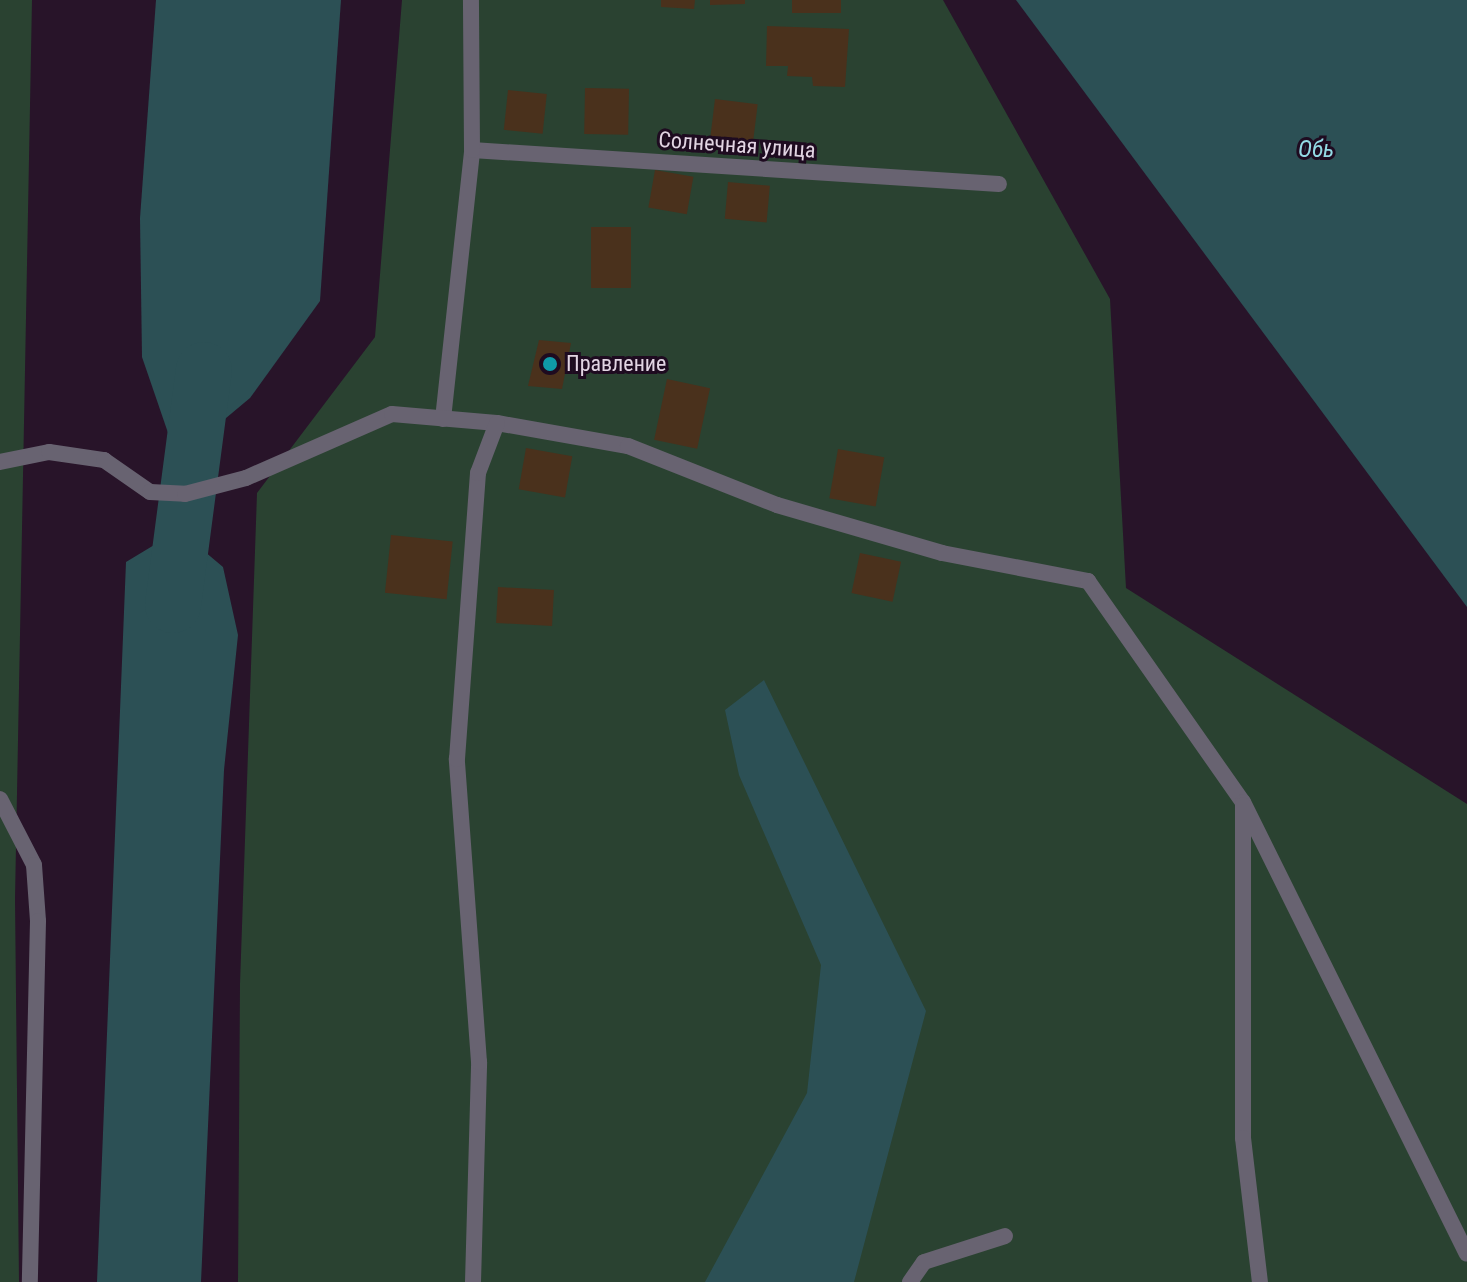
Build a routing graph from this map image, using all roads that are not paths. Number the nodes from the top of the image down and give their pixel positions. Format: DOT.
graph roads {
  1 [pos="471,0"];
  2 [pos="472,150"];
  3 [pos="999,184"];
  4 [pos="443,419"];
  5 [pos="497,423"];
  6 [pos="0,462"];
  7 [pos="0,799"];
  8 [pos="1243,802"];
  9 [pos="1005,1236"];
  10 [pos="1467,1254"];
  11 [pos="30,1282"];
  12 [pos="473,1282"];
  13 [pos="910,1282"];
  14 [pos="1260,1282"];
  1 -- 2 [label="street"];
  2 -- 3 [label="street, Солнечная улица"];
  2 -- 4 [label="street"];
  4 -- 5 [label="street"];
  4 -- 6 [label="street"];
  5 -- 8 [label="street"];
  5 -- 12 [label="street"];
  7 -- 11 [label="street"];
  8 -- 10 [label="street"];
  8 -- 14 [label="street"];
  9 -- 13 [label="street"];
}
